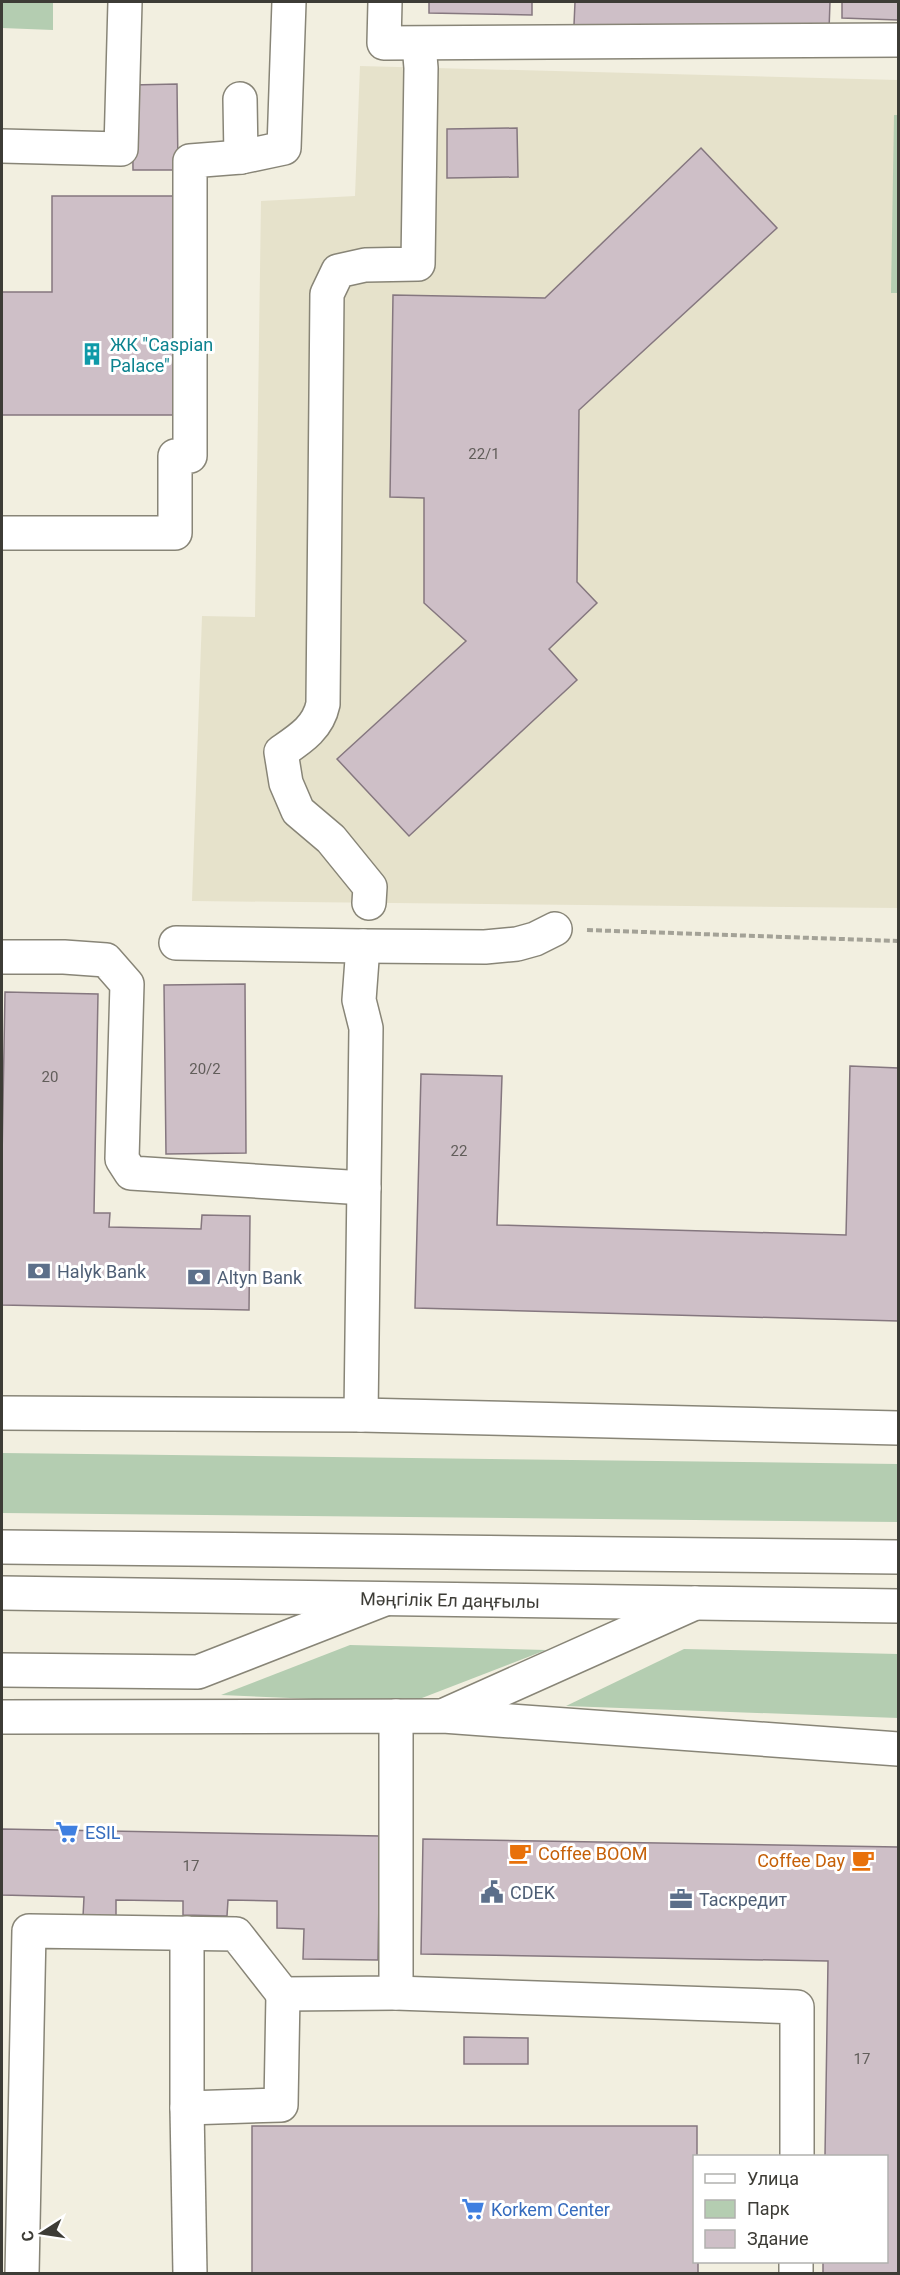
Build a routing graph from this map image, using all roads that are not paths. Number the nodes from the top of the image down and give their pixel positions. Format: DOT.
graph roads {
  1 [pos="125,2"];
  2 [pos="289,2"];
  3 [pos="385,2"];
  4 [pos="898,40"];
  5 [pos="419,44"];
  6 [pos="240,99"];
  7 [pos="2,146"];
  8 [pos="241,157"];
  9 [pos="2,533"];
  10 [pos="369,903"];
  11 [pos="555,929"];
  12 [pos="176,943"];
  13 [pos="363,946"];
  14 [pos="2,957"];
  15 [pos="364,1188"];
  16 [pos="2,1413"];
  17 [pos="361,1415"];
  18 [pos="898,1428"];
  19 [pos="2,1547"];
  20 [pos="898,1557"];
  21 [pos="2,1593"];
  22 [pos="385,1599"];
  23 [pos="694,1603"];
  24 [pos="898,1606"];
  25 [pos="2,1670"];
  26 [pos="396,1716"];
  27 [pos="443,1716"];
  28 [pos="2,1717"];
  29 [pos="898,1749"];
  30 [pos="187,1934"];
  31 [pos="396,1993"];
  32 [pos="283,1994"];
  33 [pos="187,2108"];
  34 [pos="796,2155"];
  35 [pos="22,2274"];
  36 [pos="189,2274"];
  1 -- 7 [label="main road"];
  2 -- 8 [label="main road"];
  3 -- 5 [label="main road"];
  4 -- 5 [label="main road"];
  5 -- 10 [label="main road"];
  6 -- 8 [label="main road"];
  8 -- 9 [label="main road"];
  11 -- 13 [label="main road"];
  12 -- 13 [label="main road"];
  13 -- 15 [label="main road"];
  14 -- 15 [label="main road"];
  15 -- 17 [label="main road"];
  16 -- 17 [label="main road"];
  17 -- 18 [label="main road"];
  19 -- 20 [label="main road"];
  21 -- 22 [label="main road, Мәңгілік Ел даңғылы"];
  22 -- 23 [label="main road, Мәңгілік Ел даңғылы"];
  22 -- 25 [label="main road"];
  23 -- 24 [label="main road, Мәңгілік Ел даңғылы"];
  23 -- 27 [label="main road"];
  26 -- 27 [label="main road"];
  26 -- 28 [label="main road"];
  26 -- 31 [label="main road"];
  27 -- 29 [label="main road"];
  30 -- 32 [label="main road"];
  30 -- 33 [label="main road"];
  30 -- 35 [label="main road"];
  31 -- 32 [label="main road"];
  31 -- 34 [label="main road"];
  32 -- 33 [label="main road"];
  33 -- 36 [label="main road"];
}
